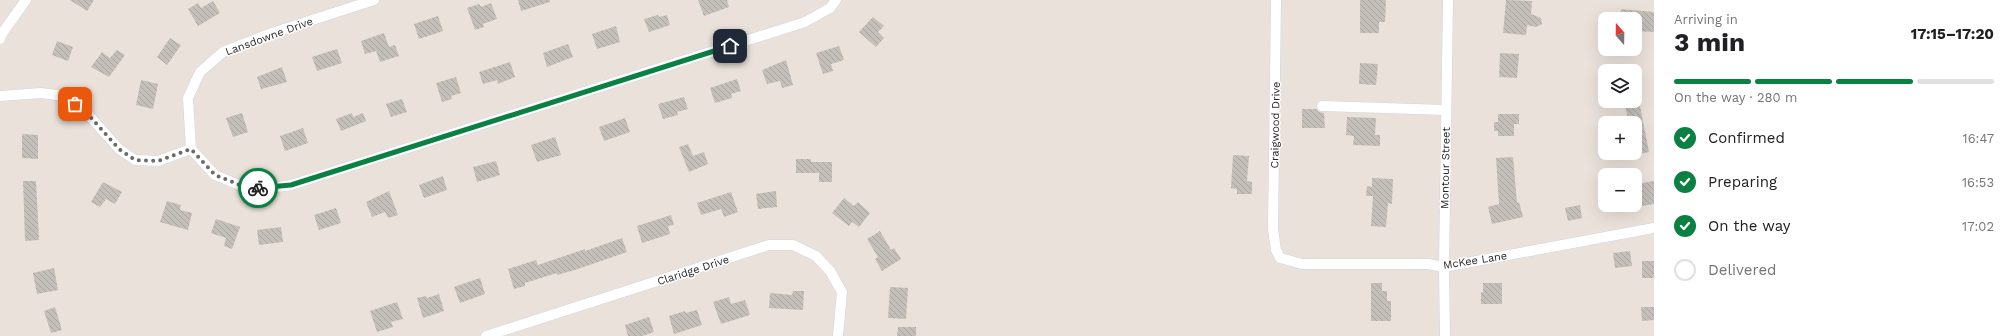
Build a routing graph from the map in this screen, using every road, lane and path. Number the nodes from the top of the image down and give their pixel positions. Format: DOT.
graph roads {
  1 [pos="26,0"];
  2 [pos="374,0"];
  3 [pos="836,0"];
  4 [pos="1276,0"];
  5 [pos="1448,0"];
  6 [pos="0,39"];
  7 [pos="0,96"];
  8 [pos="1322,106"];
  9 [pos="1446,110"];
  10 [pos="191,149"];
  11 [pos="1654,228"];
  12 [pos="1276,250"];
  13 [pos="1444,267"];
  14 [pos="486,336"];
  15 [pos="838,336"];
  16 [pos="1445,336"];
  1 -- 6 [label="street"];
  2 -- 10 [label="street, Lansdowne Drive"];
  3 -- 10 [label="street"];
  4 -- 12 [label="street, Craigwood Drive"];
  5 -- 9 [label="street, Montour Street"];
  7 -- 10 [label="street"];
  8 -- 9 [label="street"];
  9 -- 13 [label="street, Montour Street"];
  11 -- 13 [label="street, McKee Lane"];
  12 -- 13 [label="street, McKee Lane"];
  13 -- 16 [label="street, Montour Street"];
  14 -- 15 [label="street, Claridge Drive"];
}
